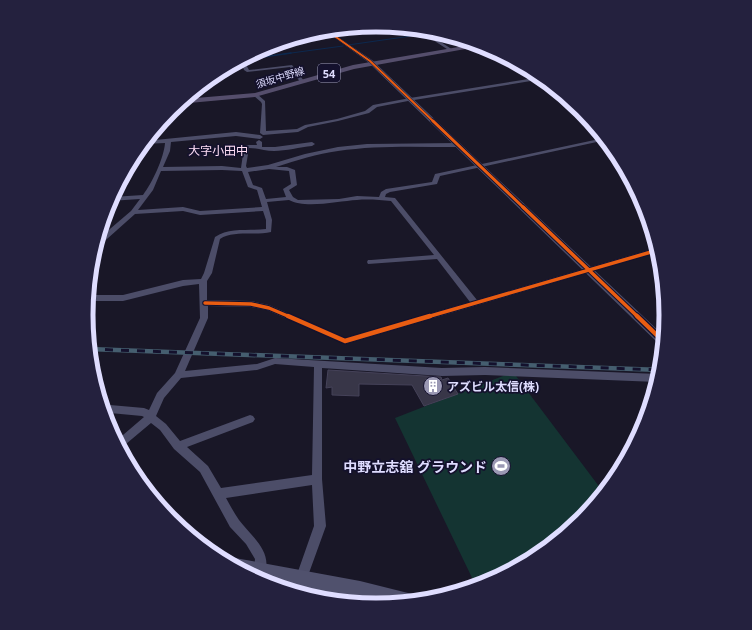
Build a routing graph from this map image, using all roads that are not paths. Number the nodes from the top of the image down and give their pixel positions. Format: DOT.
graph roads {
  1 [pos="333,35"];
  2 [pos="430,37"];
  3 [pos="467,47"];
  4 [pos="451,50"];
  5 [pos="371,64"];
  6 [pos="244,65"];
  7 [pos="532,80"];
  8 [pos="302,81"];
  9 [pos="255,96"];
  10 [pos="410,100"];
  11 [pos="190,101"];
  12 [pos="262,135"];
  13 [pos="599,140"];
  14 [pos="168,141"];
  15 [pos="152,142"];
  16 [pos="312,144"];
  17 [pos="457,145"];
  18 [pos="259,146"];
  19 [pos="298,146"];
  20 [pos="307,155"];
  21 [pos="479,166"];
  22 [pos="269,167"];
  23 [pos="160,169"];
  24 [pos="245,170"];
  25 [pos="145,197"];
  26 [pos="290,198"];
  27 [pos="118,199"];
  28 [pos="381,199"];
  29 [pos="264,205"];
  30 [pos="133,212"];
  31 [pos="104,238"];
  32 [pos="652,252"];
  33 [pos="440,257"];
  34 [pos="371,262"];
  35 [pos="589,271"];
  36 [pos="203,281"];
  37 [pos="94,298"];
  38 [pos="475,302"];
  39 [pos="205,303"];
  40 [pos="658,335"];
  41 [pos="318,364"];
  42 [pos="179,375"];
  43 [pos="652,378"];
  44 [pos="109,409"];
  45 [pos="151,417"];
  46 [pos="250,419"];
  47 [pos="123,441"];
  48 [pos="178,446"];
  49 [pos="317,479"];
  50 [pos="218,494"];
  51 [pos="253,570"];
  52 [pos="260,571"];
  53 [pos="301,580"];
  54 [pos="390,597"];
  1 -- 5 [label="street"];
  2 -- 4 [label="street"];
  3 -- 4 [label="main road, 須坂中野線 / 54"];
  4 -- 5 [label="main road, 須坂中野線 / 54"];
  5 -- 8 [label="main road, 須坂中野線 / 54"];
  5 -- 10 [label="street"];
  6 -- 8 [label="street"];
  7 -- 10 [label="street"];
  8 -- 9 [label="main road, 須坂中野線 / 54"];
  9 -- 11 [label="main road, 須坂中野線 / 54"];
  9 -- 12 [label="street"];
  10 -- 12 [label="street"];
  10 -- 17 [label="street"];
  12 -- 14 [label="street"];
  12 -- 18 [label="street"];
  13 -- 21 [label="street"];
  14 -- 15 [label="street"];
  14 -- 23 [label="street"];
  16 -- 19 [label="street"];
  17 -- 20 [label="street"];
  17 -- 21 [label="street"];
  18 -- 19 [label="street"];
  18 -- 24 [label="street"];
  19 -- 20 [label="street"];
  20 -- 22 [label="street"];
  21 -- 28 [label="street"];
  21 -- 35 [label="street"];
  22 -- 24 [label="street"];
  22 -- 26 [label="street"];
  23 -- 24 [label="street"];
  23 -- 25 [label="street"];
  24 -- 29 [label="street"];
  25 -- 27 [label="street"];
  25 -- 30 [label="street"];
  26 -- 28 [label="street"];
  26 -- 29 [label="street"];
  28 -- 33 [label="street"];
  29 -- 30 [label="street"];
  29 -- 36 [label="street"];
  30 -- 31 [label="street"];
  32 -- 35 [label="street"];
  33 -- 34 [label="street"];
  33 -- 38 [label="street"];
  35 -- 38 [label="street"];
  35 -- 40 [label="street"];
  36 -- 37 [label="street"];
  36 -- 39 [label="street"];
  38 -- 39 [label="street"];
  39 -- 42 [label="street"];
  41 -- 42 [label="street"];
  41 -- 43 [label="street"];
  41 -- 49 [label="street"];
  42 -- 45 [label="street"];
  44 -- 45 [label="street"];
  45 -- 47 [label="street"];
  45 -- 48 [label="street"];
  46 -- 48 [label="street"];
  48 -- 50 [label="street"];
  49 -- 50 [label="street"];
  49 -- 53 [label="street"];
  50 -- 52 [label="street"];
  51 -- 52 [label="main road"];
  52 -- 53 [label="main road"];
  53 -- 54 [label="main road"];
}
